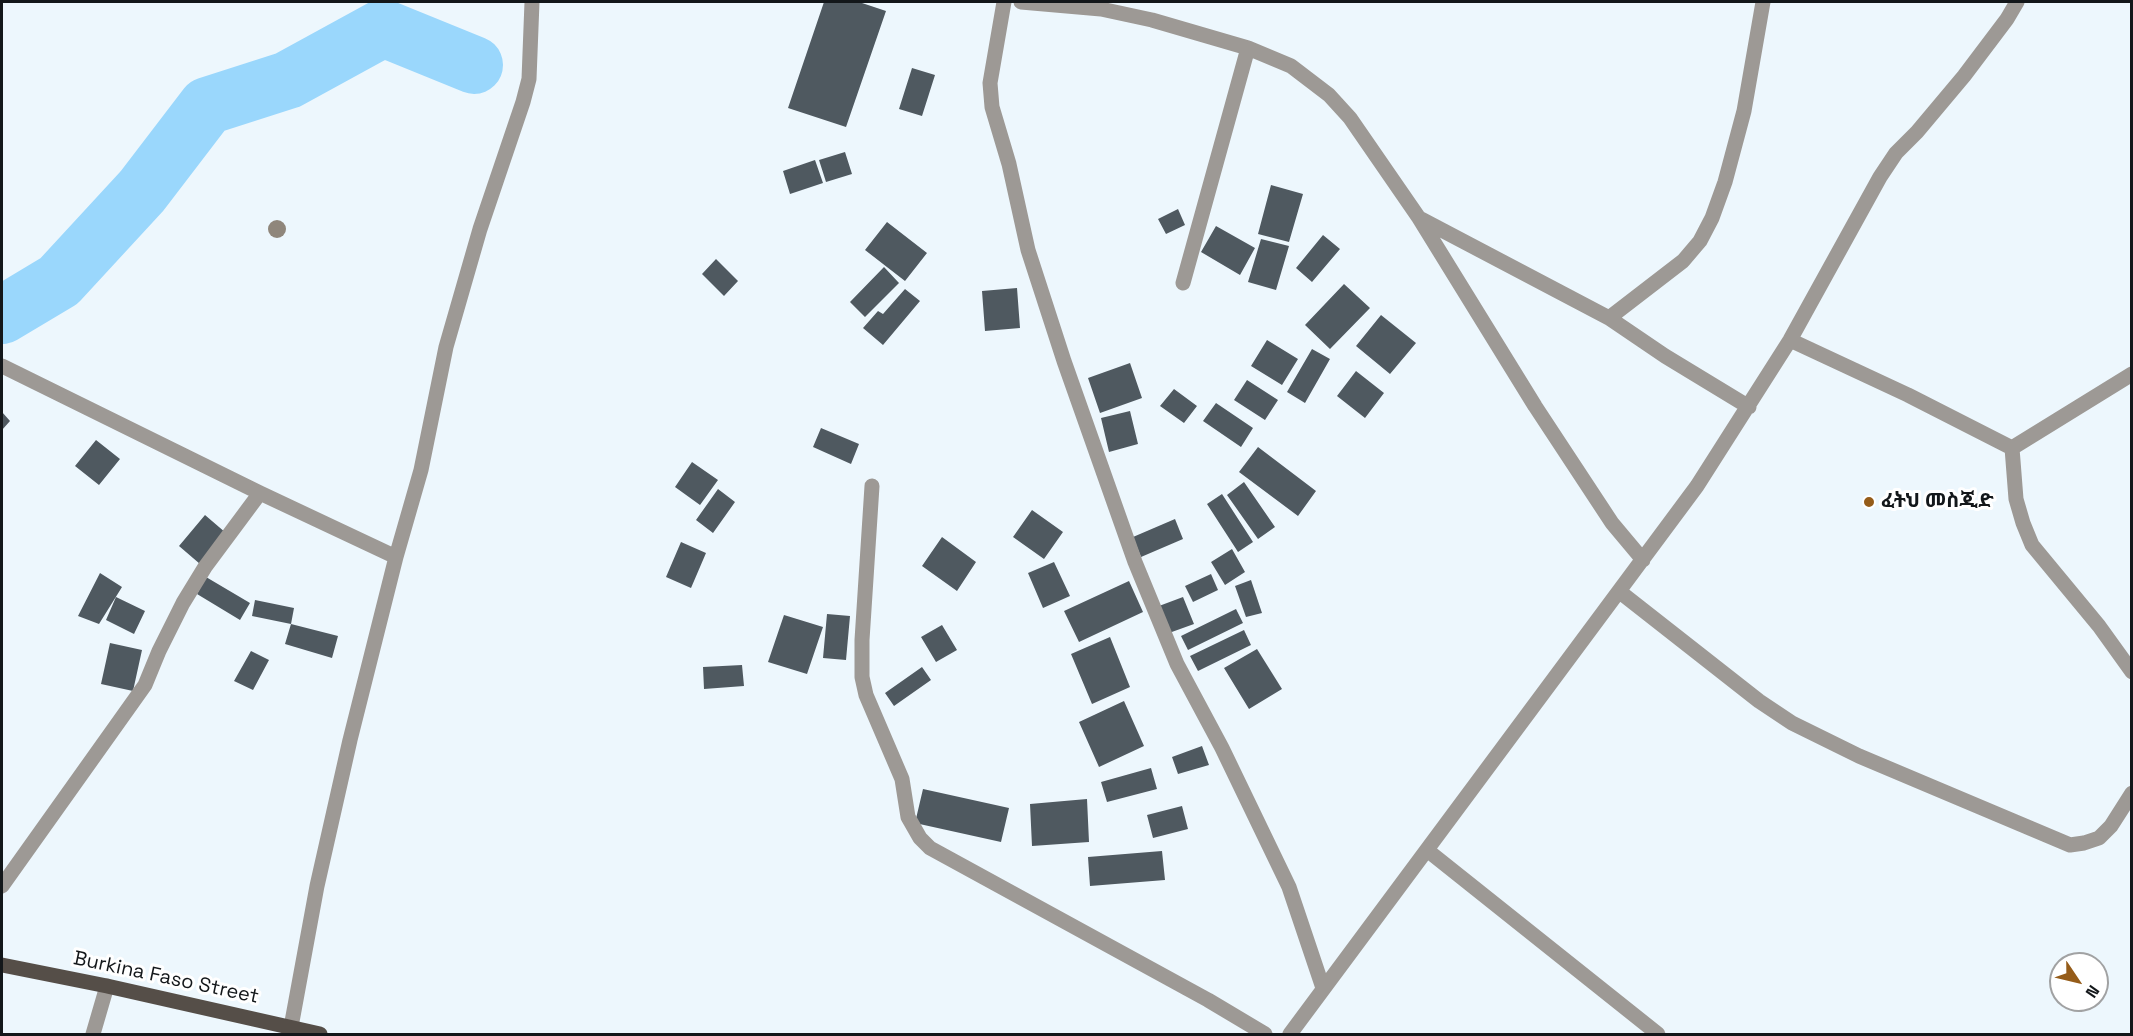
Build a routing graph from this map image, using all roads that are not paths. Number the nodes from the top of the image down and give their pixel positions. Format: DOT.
graph roads {
  1 [pos="532,2"];
  2 [pos="1004,2"];
  3 [pos="1021,2"];
  4 [pos="1763,2"];
  5 [pos="2017,2"];
  6 [pos="1248,48"];
  7 [pos="1419,218"];
  8 [pos="1183,283"];
  9 [pos="1609,318"];
  10 [pos="1790,340"];
  11 [pos="2,366"];
  12 [pos="2132,375"];
  13 [pos="2118,384"];
  14 [pos="2132,393"];
  15 [pos="1749,407"];
  16 [pos="2012,448"];
  17 [pos="872,486"];
  18 [pos="260,494"];
  19 [pos="396,557"];
  20 [pos="1644,560"];
  21 [pos="1620,592"];
  22 [pos="2132,672"];
  23 [pos="2132,793"];
  24 [pos="1427,850"];
  25 [pos="2,886"];
  26 [pos="2,965"];
  27 [pos="108,986"];
  28 [pos="1323,988"];
  29 [pos="291,1027"];
  30 [pos="93,1035"];
  31 [pos="320,1035"];
  32 [pos="1264,1035"];
  33 [pos="1290,1035"];
  34 [pos="1658,1035"];
  1 -- 19 [label="street"];
  2 -- 28 [label="street"];
  3 -- 6 [label="street"];
  4 -- 9 [label="street"];
  5 -- 10 [label="street"];
  6 -- 7 [label="street"];
  6 -- 8 [label="street"];
  7 -- 9 [label="street"];
  7 -- 20 [label="street"];
  9 -- 15 [label="street"];
  10 -- 15 [label="street"];
  10 -- 16 [label="street"];
  11 -- 18 [label="street"];
  12 -- 13 [label="street"];
  13 -- 14 [label="street"];
  13 -- 16 [label="street"];
  15 -- 20 [label="street"];
  16 -- 22 [label="street"];
  17 -- 32 [label="street"];
  18 -- 19 [label="street"];
  18 -- 25 [label="street"];
  19 -- 29 [label="street"];
  20 -- 21 [label="street"];
  21 -- 23 [label="street"];
  21 -- 24 [label="street"];
  24 -- 28 [label="street"];
  24 -- 34 [label="street"];
  26 -- 27 [label="main road, Burkina Faso Street"];
  27 -- 29 [label="main road, Burkina Faso Street"];
  27 -- 30 [label="street"];
  28 -- 33 [label="street"];
  29 -- 31 [label="main road, Burkina Faso Street"];
}
